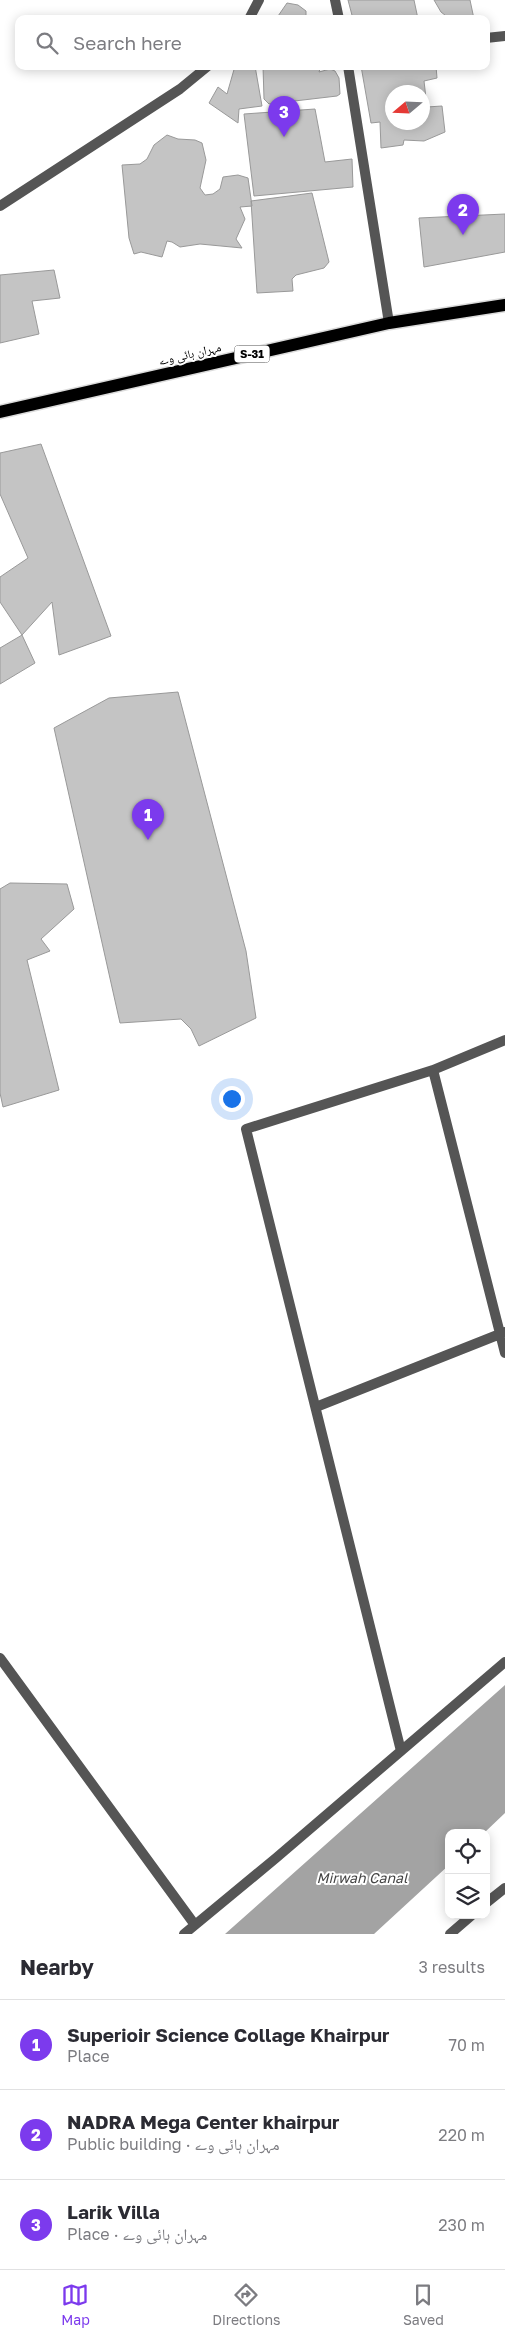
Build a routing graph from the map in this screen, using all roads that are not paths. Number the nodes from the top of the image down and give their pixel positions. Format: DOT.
graph roads {
  1 [pos="259,0"];
  2 [pos="336,0"];
  3 [pos="251,15"];
  4 [pos="338,15"];
  5 [pos="505,36"];
  6 [pos="490,38"];
  7 [pos="203,70"];
  8 [pos="349,70"];
  9 [pos="0,206"];
  10 [pos="505,305"];
  11 [pos="389,323"];
  12 [pos="0,412"];
  13 [pos="505,1040"];
  14 [pos="433,1070"];
  15 [pos="503,1333"];
  16 [pos="505,1353"];
  17 [pos="316,1407"];
  18 [pos="0,1658"];
  19 [pos="505,1662"];
  20 [pos="401,1751"];
  21 [pos="505,1888"];
  22 [pos="490,1900"];
  23 [pos="467,1919"];
  24 [pos="195,1925"];
  25 [pos="184,1934"];
  26 [pos="450,1934"];
  1 -- 3 [label="street"];
  2 -- 4 [label="street"];
  5 -- 6 [label="street"];
  7 -- 9 [label="street"];
  8 -- 11 [label="street"];
  10 -- 11 [label="main road, مہران ہائی وے / S-31"];
  11 -- 12 [label="main road, مہران ہائی وے / S-31"];
  13 -- 14 [label="street"];
  14 -- 15 [label="street"];
  14 -- 17 [label="street"];
  15 -- 16 [label="street"];
  15 -- 17 [label="street"];
  17 -- 20 [label="street"];
  18 -- 24 [label="street"];
  19 -- 20 [label="street"];
  20 -- 24 [label="street"];
  21 -- 22 [label="street"];
  23 -- 26 [label="street"];
  24 -- 25 [label="street"];
}
